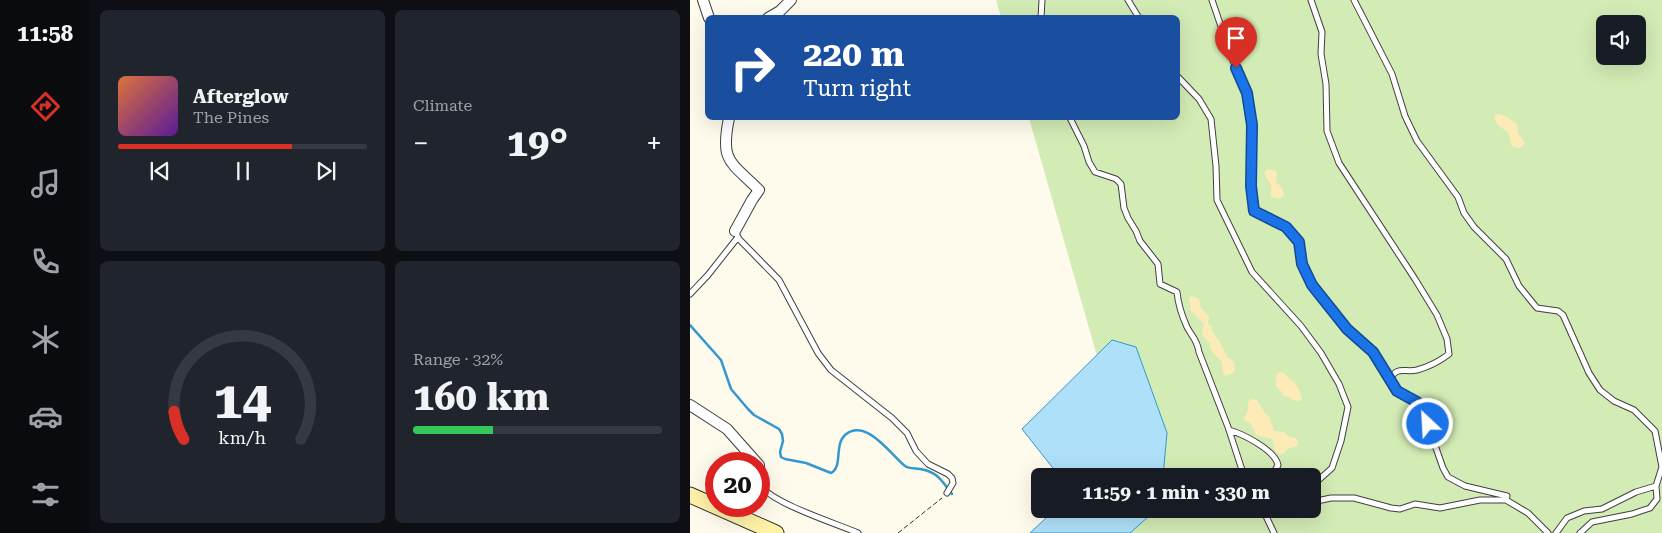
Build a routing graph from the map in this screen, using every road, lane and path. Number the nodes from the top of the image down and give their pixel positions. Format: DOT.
graph roads {
  1 [pos="704,0"];
  2 [pos="791,0"];
  3 [pos="1042,0"];
  4 [pos="1128,0"];
  5 [pos="1212,0"];
  6 [pos="1311,0"];
  7 [pos="1354,0"];
  8 [pos="707,15"];
  9 [pos="773,15"];
  10 [pos="1041,15"];
  11 [pos="1137,15"];
  12 [pos="1180,79"];
  13 [pos="729,120"];
  14 [pos="1071,120"];
  15 [pos="736,234"];
  16 [pos="690,294"];
  17 [pos="1389,380"];
  18 [pos="690,405"];
  19 [pos="1229,430"];
  20 [pos="747,452"];
  21 [pos="1662,467"];
  22 [pos="1241,468"];
  23 [pos="1276,468"];
  24 [pos="1321,478"];
  25 [pos="1656,486"];
  26 [pos="947,493"];
  27 [pos="770,494"];
  28 [pos="690,495"];
  29 [pos="1660,498"];
  30 [pos="1321,500"];
  31 [pos="1506,500"];
  32 [pos="1266,518"];
  33 [pos="776,533"];
  34 [pos="858,533"];
  35 [pos="898,533"];
  36 [pos="1274,533"];
  37 [pos="1548,533"];
  38 [pos="1556,533"];
  39 [pos="1580,533"];
  1 -- 8 [label="street"];
  2 -- 9 [label="street"];
  3 -- 10 [label="lane"];
  4 -- 11 [label="lane"];
  5 -- 17 [label="lane"];
  6 -- 17 [label="lane"];
  7 -- 21 [label="lane"];
  12 -- 24 [label="lane"];
  13 -- 15 [label="street"];
  14 -- 19 [label="lane"];
  15 -- 16 [label="lane"];
  15 -- 26 [label="lane"];
  17 -- 31 [label="lane"];
  18 -- 20 [label="street"];
  19 -- 22 [label="lane"];
  19 -- 23 [label="lane"];
  21 -- 25 [label="lane"];
  25 -- 29 [label="lane"];
  25 -- 38 [label="lane"];
  26 -- 35 [label="path"];
  27 -- 34 [label="lane"];
  28 -- 33 [label="street"];
  29 -- 39 [label="lane"];
  30 -- 31 [label="lane"];
  31 -- 37 [label="lane"];
  32 -- 36 [label="lane"];
}
